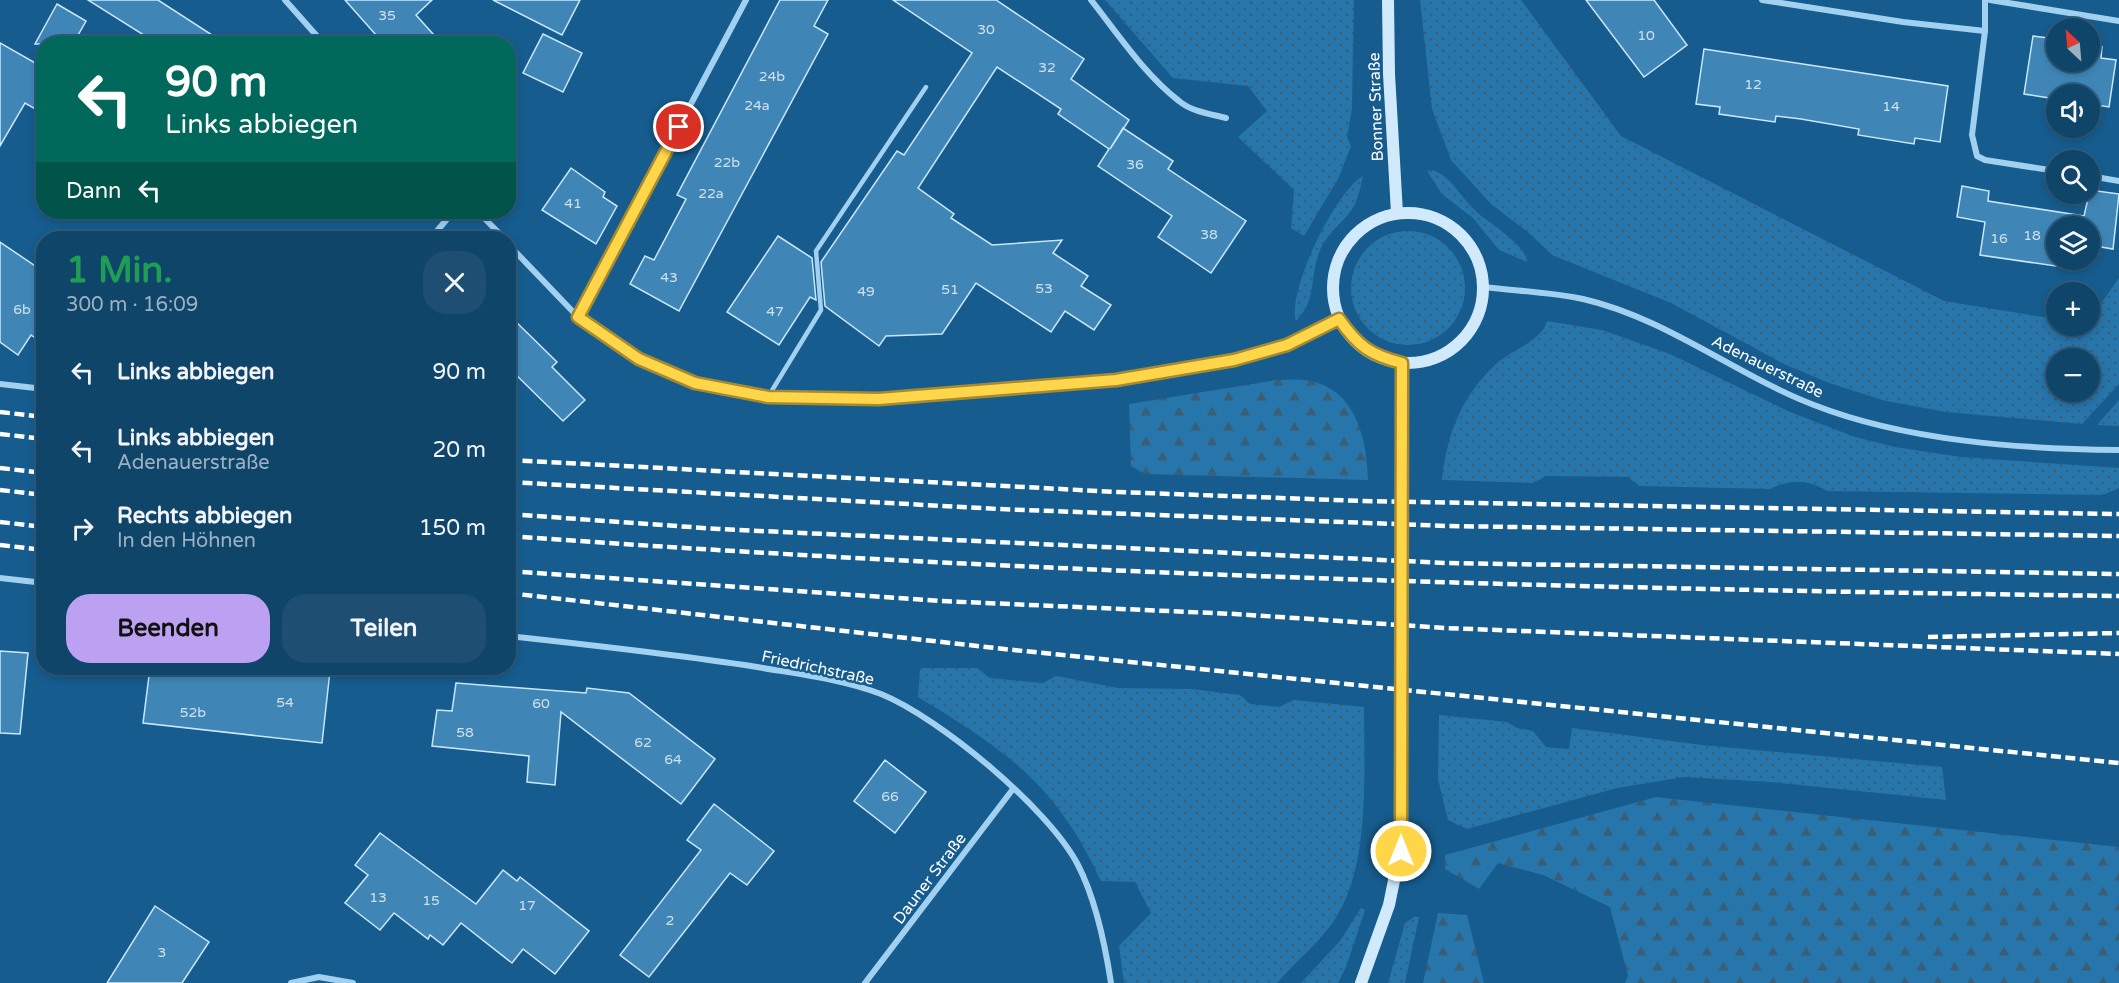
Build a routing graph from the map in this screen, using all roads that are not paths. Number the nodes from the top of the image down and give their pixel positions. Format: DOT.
graph roads {
  1 [pos="285,0"];
  2 [pos="746,0"];
  3 [pos="1091,0"];
  4 [pos="1388,0"];
  5 [pos="1762,0"];
  6 [pos="1987,0"];
  7 [pos="2119,21"];
  8 [pos="1985,31"];
  9 [pos="317,36"];
  10 [pos="926,87"];
  11 [pos="1226,118"];
  12 [pos="2046,169"];
  13 [pos="2100,178"];
  14 [pos="2119,181"];
  15 [pos="1397,213"];
  16 [pos="447,219"];
  17 [pos="485,219"];
  18 [pos="437,231"];
  19 [pos="497,231"];
  20 [pos="516,252"];
  21 [pos="1484,287"];
  22 [pos="578,317"];
  23 [pos="1339,319"];
  24 [pos="1402,363"];
  25 [pos="0,384"];
  26 [pos="36,388"];
  27 [pos="768,397"];
  28 [pos="2119,450"];
  29 [pos="0,578"];
  30 [pos="36,582"];
  31 [pos="516,637"];
  32 [pos="1013,789"];
  33 [pos="291,983"];
  34 [pos="353,983"];
  35 [pos="865,983"];
  36 [pos="1111,983"];
  37 [pos="1361,983"];
  1 -- 9 [label="street"];
  2 -- 22 [label="street"];
  3 -- 11 [label="street"];
  4 -- 15 [label="main road, Bonner Straße"];
  5 -- 8 [label="street"];
  6 -- 7 [label="street"];
  6 -- 8 [label="street"];
  8 -- 12 [label="street"];
  10 -- 27 [label="lane"];
  13 -- 14 [label="street"];
  15 -- 21 [label="main road"];
  15 -- 23 [label="main road"];
  16 -- 18 [label="street"];
  17 -- 19 [label="street"];
  20 -- 22 [label="street"];
  21 -- 24 [label="main road"];
  21 -- 28 [label="street, Adenauerstraße"];
  22 -- 27 [label="street"];
  23 -- 24 [label="main road"];
  23 -- 27 [label="street"];
  24 -- 37 [label="main road"];
  25 -- 26 [label="street"];
  29 -- 30 [label="street"];
  31 -- 32 [label="street, Friedrichstraße"];
  32 -- 35 [label="street, Dauner Straße"];
  32 -- 36 [label="street, Friedrichstraße"];
  33 -- 34 [label="street"];
}
